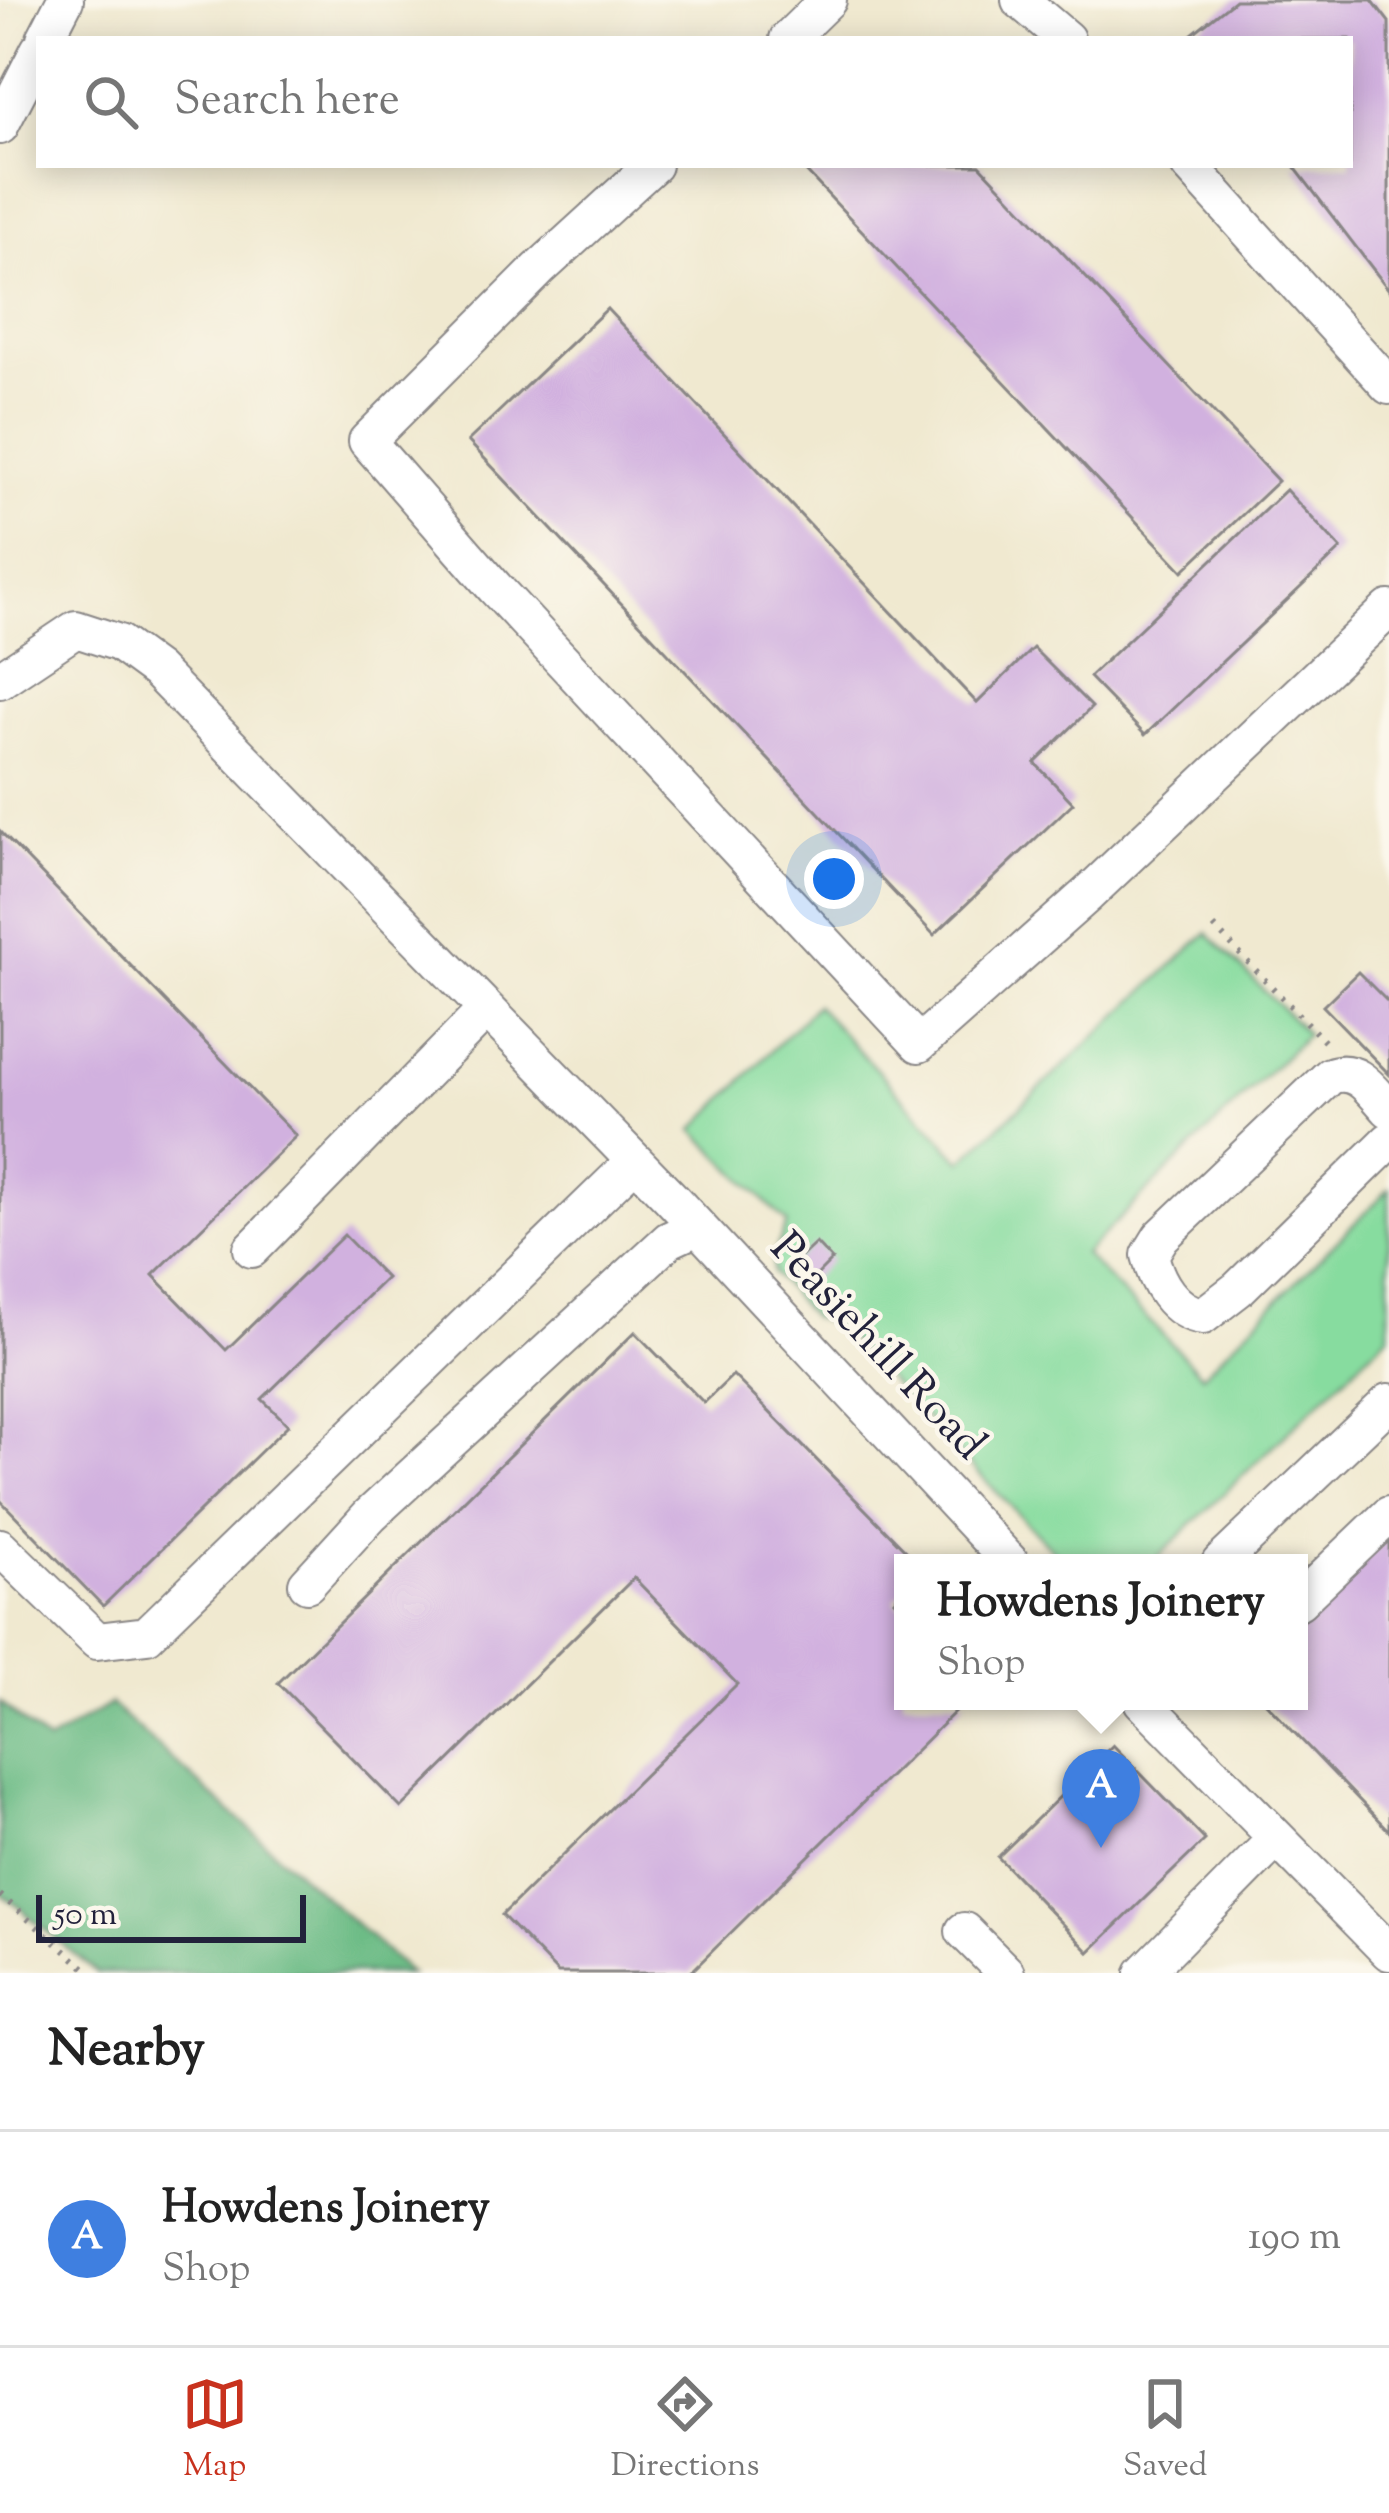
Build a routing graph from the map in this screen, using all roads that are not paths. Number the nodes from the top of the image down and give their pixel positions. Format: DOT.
graph roads {
  1 [pos="65,0"];
  2 [pos="828,0"];
  3 [pos="1019,0"];
  4 [pos="47,36"];
  5 [pos="791,36"];
  6 [pos="1062,36"];
  7 [pos="36,56"];
  8 [pos="0,126"];
  9 [pos="650,168"];
  10 [pos="1193,168"];
  11 [pos="1389,386"];
  12 [pos="1389,609"];
  13 [pos="0,680"];
  14 [pos="486,1010"];
  15 [pos="1389,1108"];
  16 [pos="1389,1141"];
  17 [pos="635,1161"];
  18 [pos="697,1227"];
  19 [pos="252,1249"];
  20 [pos="1389,1402"];
  21 [pos="1389,1515"];
  22 [pos="0,1547"];
  23 [pos="1003,1554"];
  24 [pos="1229,1554"];
  25 [pos="307,1584"];
  26 [pos="1308,1592"];
  27 [pos="1151,1710"];
  28 [pos="1277,1838"];
  29 [pos="964,1931"];
  30 [pos="1389,1952"];
  31 [pos="1006,1973"];
  32 [pos="1144,1973"];
  1 -- 4 [label="lane"];
  2 -- 5 [label="lane"];
  3 -- 6 [label="lane"];
  7 -- 8 [label="lane"];
  9 -- 12 [label="lane"];
  10 -- 11 [label="lane"];
  13 -- 14 [label="lane, Peasiehill Road"];
  14 -- 17 [label="lane, Peasiehill Road"];
  14 -- 19 [label="lane"];
  15 -- 16 [label="lane"];
  17 -- 18 [label="lane, Peasiehill Road"];
  17 -- 22 [label="lane"];
  18 -- 23 [label="lane, Peasiehill Road"];
  18 -- 25 [label="lane"];
  20 -- 24 [label="lane"];
  21 -- 26 [label="lane"];
  27 -- 28 [label="lane"];
  28 -- 30 [label="lane"];
  28 -- 32 [label="lane"];
  29 -- 31 [label="lane"];
}
